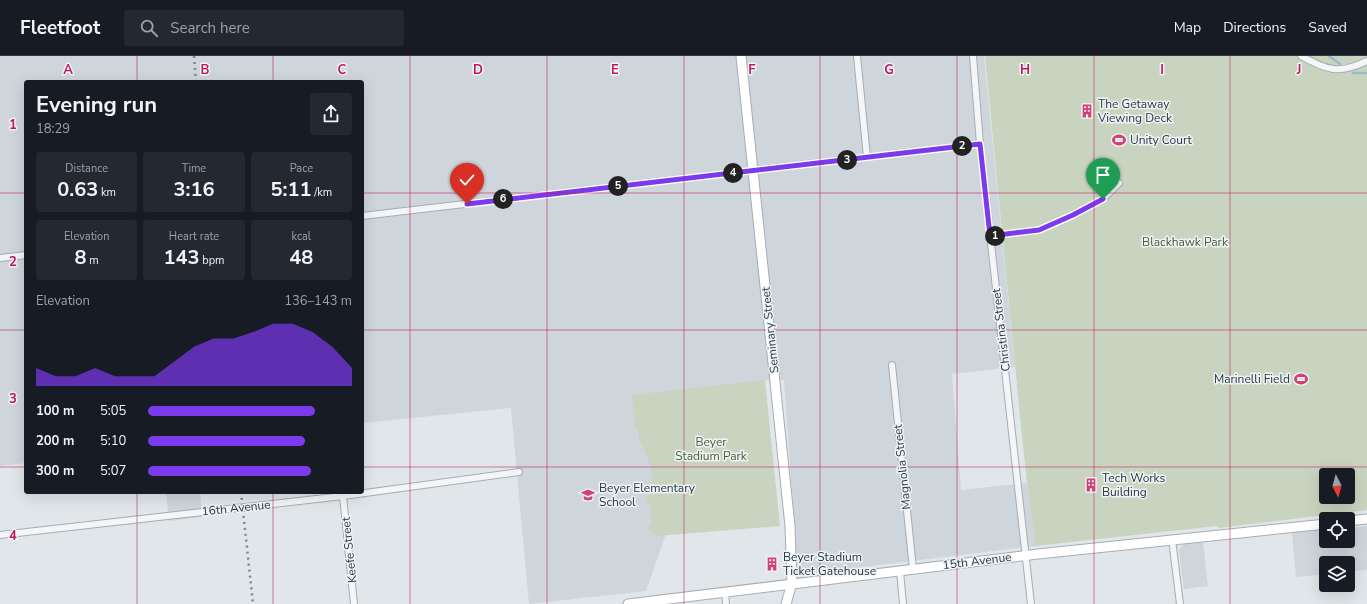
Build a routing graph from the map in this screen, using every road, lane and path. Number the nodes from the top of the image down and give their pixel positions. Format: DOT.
graph roads {
  1 [pos="741,56"];
  2 [pos="857,56"];
  3 [pos="973,56"];
  4 [pos="1301,56"];
  5 [pos="1367,61"];
  6 [pos="980,144"];
  7 [pos="867,158"];
  8 [pos="753,170"];
  9 [pos="1119,183"];
  10 [pos="364,216"];
  11 [pos="990,236"];
  12 [pos="24,255"];
  13 [pos="0,258"];
  14 [pos="892,366"];
  15 [pos="519,472"];
  16 [pos="364,493"];
  17 [pos="358,494"];
  18 [pos="343,496"];
  19 [pos="1367,519"];
  20 [pos="1355,520"];
  21 [pos="1319,525"];
  22 [pos="0,535"];
  23 [pos="1172,539"];
  24 [pos="1027,555"];
  25 [pos="913,569"];
  26 [pos="900,571"];
  27 [pos="792,583"];
  28 [pos="725,591"];
  29 [pos="354,604"];
  30 [pos="628,604"];
  31 [pos="726,604"];
  32 [pos="786,604"];
  33 [pos="903,604"];
  34 [pos="1032,604"];
  35 [pos="1180,604"];
  1 -- 8 [label="main road, Seminary Street"];
  2 -- 7 [label="street"];
  3 -- 6 [label="street, Christina Street"];
  4 -- 5 [label="street"];
  6 -- 7 [label="street"];
  6 -- 11 [label="street, Christina Street"];
  7 -- 8 [label="street"];
  8 -- 10 [label="street"];
  8 -- 27 [label="main road, Seminary Street"];
  9 -- 11 [label="street"];
  11 -- 24 [label="street, Christina Street"];
  12 -- 13 [label="street"];
  14 -- 25 [label="street, Magnolia Street"];
  15 -- 16 [label="street, 16th Avenue"];
  17 -- 18 [label="street, 16th Avenue"];
  18 -- 22 [label="street, 16th Avenue"];
  18 -- 29 [label="street, Keefe Street"];
  19 -- 20 [label="main road"];
  21 -- 23 [label="main road, 15th Avenue"];
  23 -- 24 [label="main road, 15th Avenue"];
  23 -- 35 [label="street"];
  24 -- 25 [label="main road, 15th Avenue"];
  24 -- 34 [label="street, Christina Street"];
  25 -- 26 [label="main road, 15th Avenue"];
  26 -- 27 [label="main road, 15th Avenue"];
  26 -- 33 [label="street"];
  27 -- 28 [label="main road, 15th Avenue"];
  27 -- 32 [label="main road, Seminary Street"];
  28 -- 30 [label="main road, 15th Avenue"];
  28 -- 31 [label="street"];
}
